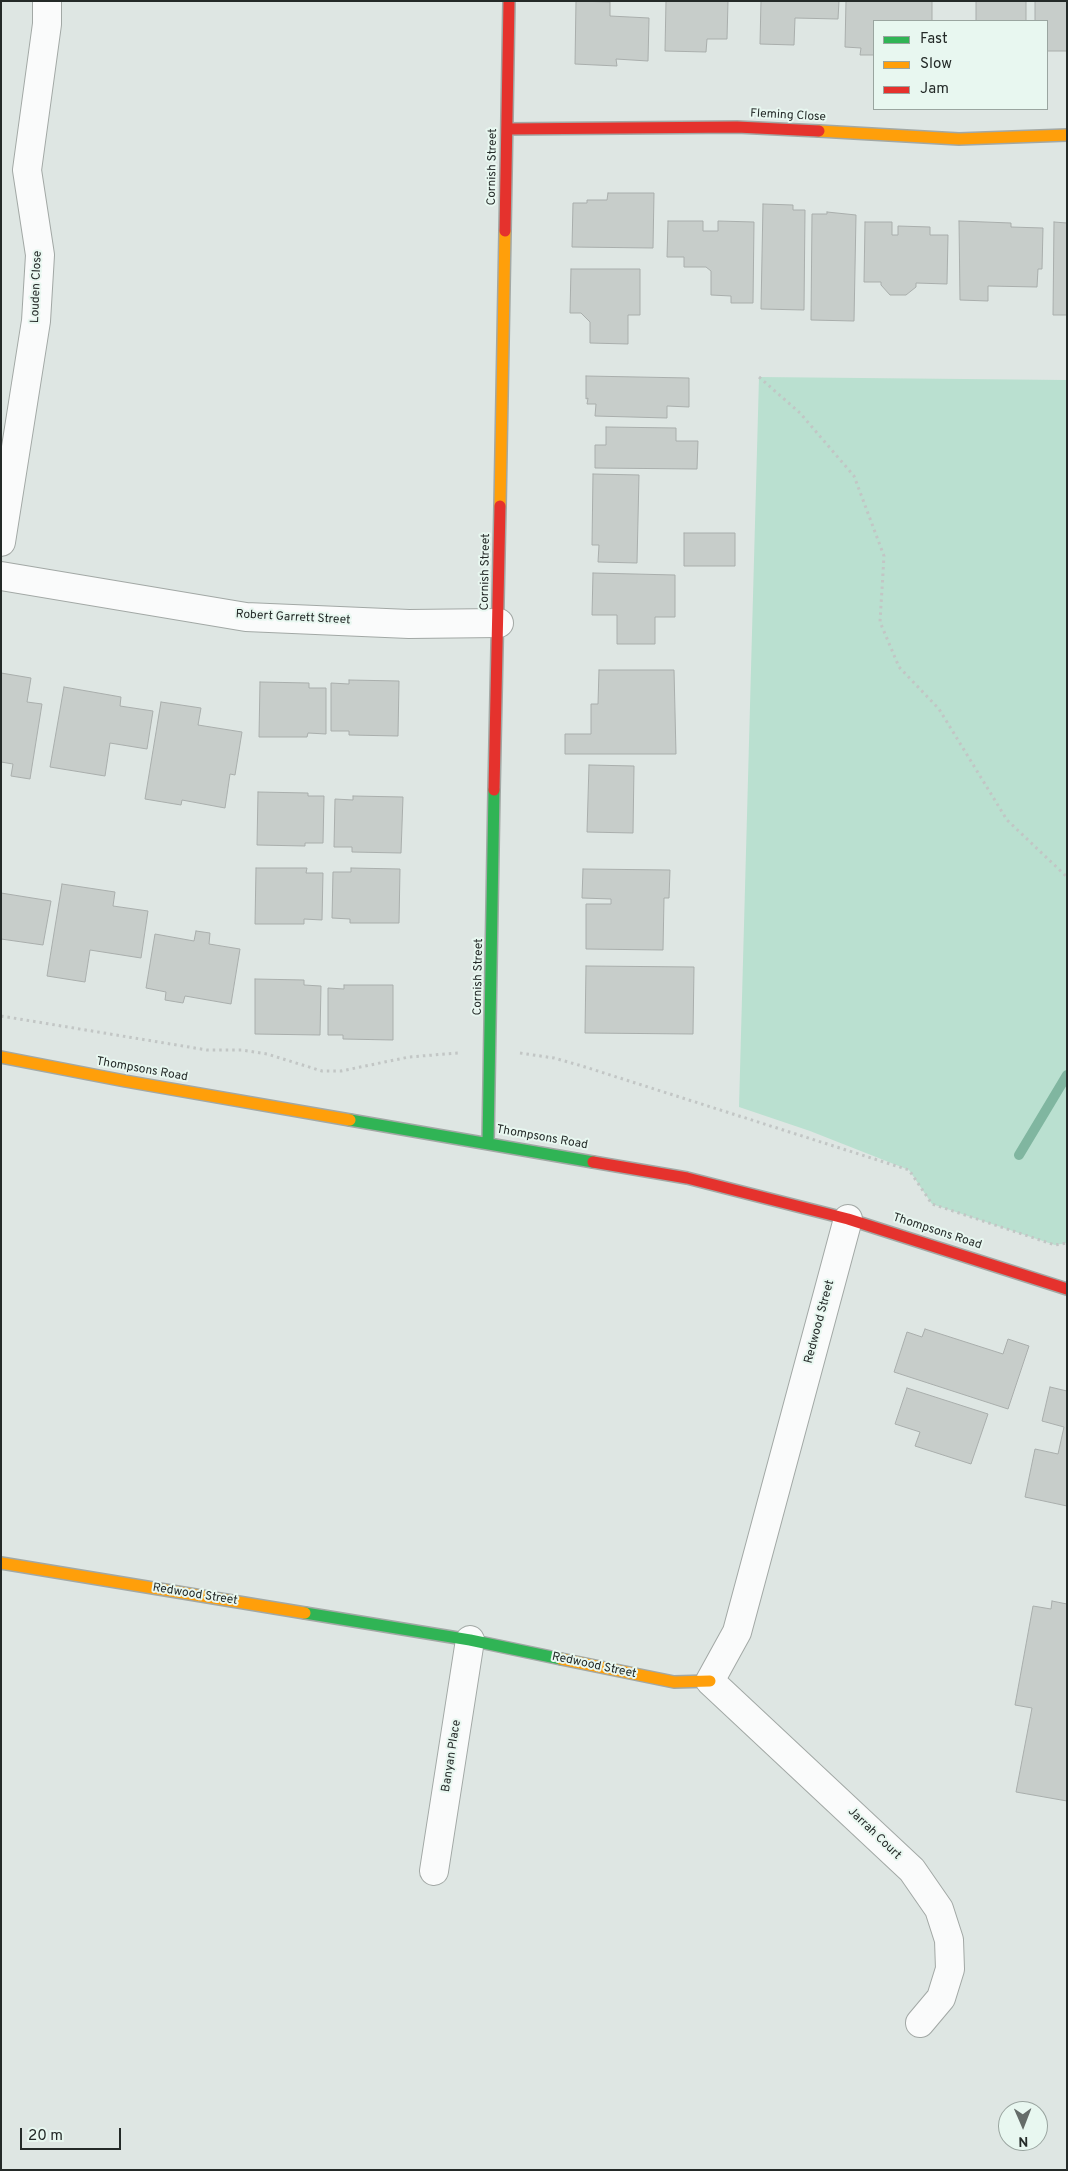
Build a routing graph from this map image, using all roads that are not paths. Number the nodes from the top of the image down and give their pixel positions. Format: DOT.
graph roads {
  1 [pos="47,1"];
  2 [pos="509,1"];
  3 [pos="507,129"];
  4 [pos="1067,135"];
  5 [pos="1,542"];
  6 [pos="1,576"];
  7 [pos="499,623"];
  8 [pos="1,1058"];
  9 [pos="488,1143"];
  10 [pos="848,1219"];
  11 [pos="1067,1290"];
  12 [pos="1,1563"];
  13 [pos="470,1640"];
  14 [pos="710,1681"];
  15 [pos="434,1871"];
  16 [pos="920,2024"];
  1 -- 5 [label="street, Louden Close"];
  2 -- 3 [label="street, Cornish Street"];
  3 -- 4 [label="street, Fleming Close"];
  3 -- 7 [label="street, Cornish Street"];
  6 -- 7 [label="street, Robert Garrett Street"];
  7 -- 9 [label="street, Cornish Street"];
  8 -- 9 [label="street, Thompsons Road"];
  9 -- 10 [label="street, Thompsons Road"];
  10 -- 11 [label="street, Thompsons Road"];
  10 -- 14 [label="street, Redwood Street"];
  12 -- 13 [label="street, Redwood Street"];
  13 -- 14 [label="street, Redwood Street"];
  13 -- 15 [label="street, Banyan Place"];
  14 -- 16 [label="street, Jarrah Court"];
}
